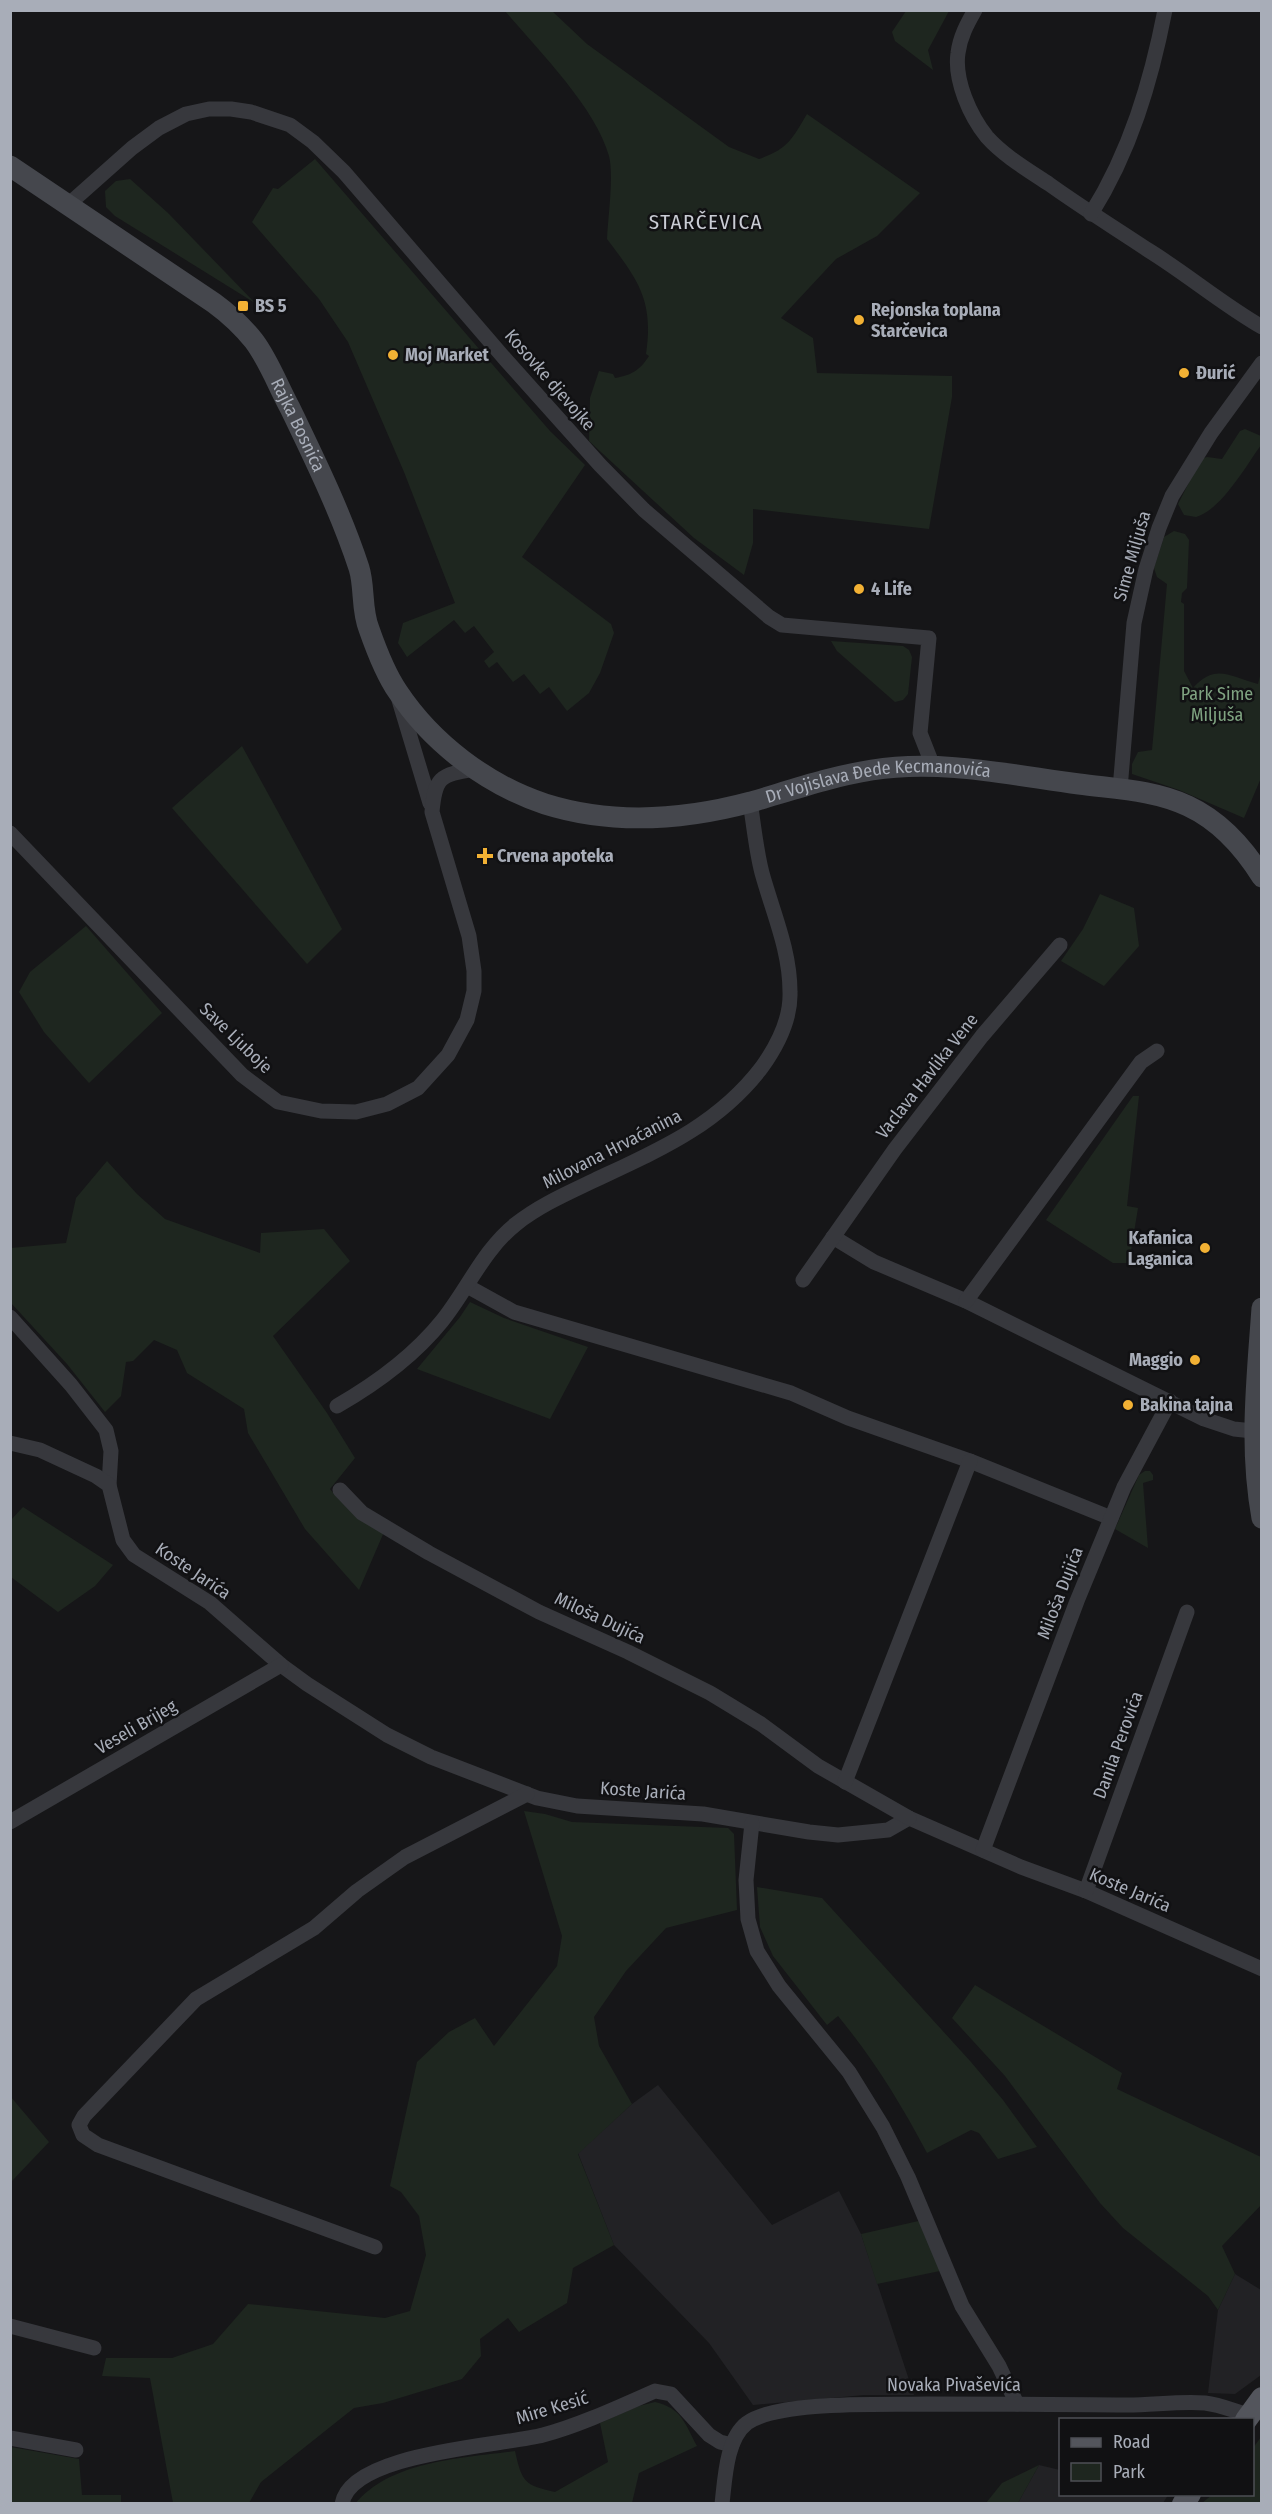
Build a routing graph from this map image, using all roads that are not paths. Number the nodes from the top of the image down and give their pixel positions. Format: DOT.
graph roads {
  1 [pos="975,10"];
  2 [pos="1165,10"];
  3 [pos="10,166"];
  4 [pos="69,204"];
  5 [pos="1091,214"];
  6 [pos="1262,327"];
  7 [pos="1262,363"];
  8 [pos="397,691"];
  9 [pos="933,766"];
  10 [pos="474,769"];
  11 [pos="1120,789"];
  12 [pos="750,802"];
  13 [pos="432,812"];
  14 [pos="10,833"];
  15 [pos="1262,877"];
  16 [pos="1060,945"];
  17 [pos="1157,1051"];
  18 [pos="833,1237"];
  19 [pos="803,1280"];
  20 [pos="468,1286"];
  21 [pos="966,1301"];
  22 [pos="1262,1308"];
  23 [pos="10,1317"];
  24 [pos="1170,1401"];
  25 [pos="337,1406"];
  26 [pos="1253,1431"];
  27 [pos="10,1443"];
  28 [pos="970,1461"];
  29 [pos="109,1485"];
  30 [pos="339,1490"];
  31 [pos="1111,1518"];
  32 [pos="1262,1518"];
  33 [pos="1187,1612"];
  34 [pos="281,1665"];
  35 [pos="845,1782"];
  36 [pos="526,1794"];
  37 [pos="909,1818"];
  38 [pos="10,1822"];
  39 [pos="752,1823"];
  40 [pos="983,1850"];
  41 [pos="1086,1891"];
  42 [pos="1262,1969"];
  43 [pos="375,2247"];
  44 [pos="10,2326"];
  45 [pos="94,2348"];
  46 [pos="1017,2404"];
  47 [pos="1252,2411"];
  48 [pos="10,2438"];
  49 [pos="732,2445"];
  50 [pos="76,2450"];
  51 [pos="342,2504"];
  52 [pos="722,2504"];
  1 -- 5 [label="street"];
  2 -- 5 [label="street"];
  3 -- 4 [label="street, Rajka Bosnića"];
  4 -- 8 [label="street, Rajka Bosnića"];
  4 -- 9 [label="street, Kosovke djevojke"];
  5 -- 6 [label="street"];
  7 -- 11 [label="street, Sime Miljuša"];
  8 -- 10 [label="street, Rajka Bosnića"];
  8 -- 13 [label="street, Save Ljuboje"];
  9 -- 11 [label="street, Dr Vojislava Đede Kecmanovića"];
  9 -- 12 [label="street, Dr Vojislava Đede Kecmanovića"];
  10 -- 12 [label="street, Dr Vojislava Đede Kecmanovića"];
  10 -- 13 [label="street, Save Ljuboje"];
  11 -- 15 [label="street, Dr Vojislava Đede Kecmanovića"];
  12 -- 20 [label="street, Milovana Hrvaćanina"];
  13 -- 14 [label="street, Save Ljuboje"];
  16 -- 18 [label="street, Vaclava Havlika Vene"];
  17 -- 21 [label="street"];
  18 -- 19 [label="street, Vaclava Havlika Vene"];
  18 -- 21 [label="street"];
  20 -- 25 [label="street, Milovana Hrvaćanina"];
  20 -- 28 [label="street"];
  21 -- 24 [label="street"];
  22 -- 26 [label="street"];
  23 -- 29 [label="street, Koste Jarića"];
  24 -- 26 [label="street"];
  24 -- 31 [label="street, Miloša Dujića"];
  26 -- 32 [label="street"];
  27 -- 29 [label="street"];
  28 -- 31 [label="street"];
  28 -- 35 [label="street"];
  29 -- 34 [label="street, Koste Jarića"];
  30 -- 35 [label="street, Miloša Dujića"];
  31 -- 40 [label="street, Miloša Dujića"];
  33 -- 41 [label="street, Danila Perovića"];
  34 -- 36 [label="street, Koste Jarića"];
  34 -- 38 [label="street, Veseli Brijeg"];
  35 -- 37 [label="street, Miloša Dujića"];
  36 -- 39 [label="street, Koste Jarića"];
  36 -- 43 [label="street"];
  37 -- 39 [label="street, Koste Jarića"];
  37 -- 40 [label="street, Koste Jarića"];
  39 -- 46 [label="street"];
  40 -- 41 [label="street, Koste Jarića"];
  41 -- 42 [label="street, Koste Jarića"];
  44 -- 45 [label="street"];
  46 -- 47 [label="street, Novaka Pivaševića"];
  46 -- 49 [label="street, Novaka Pivaševića"];
  48 -- 50 [label="street"];
  49 -- 51 [label="street, Mire Kesić"];
  49 -- 52 [label="street, Novaka Pivaševića"];
}
